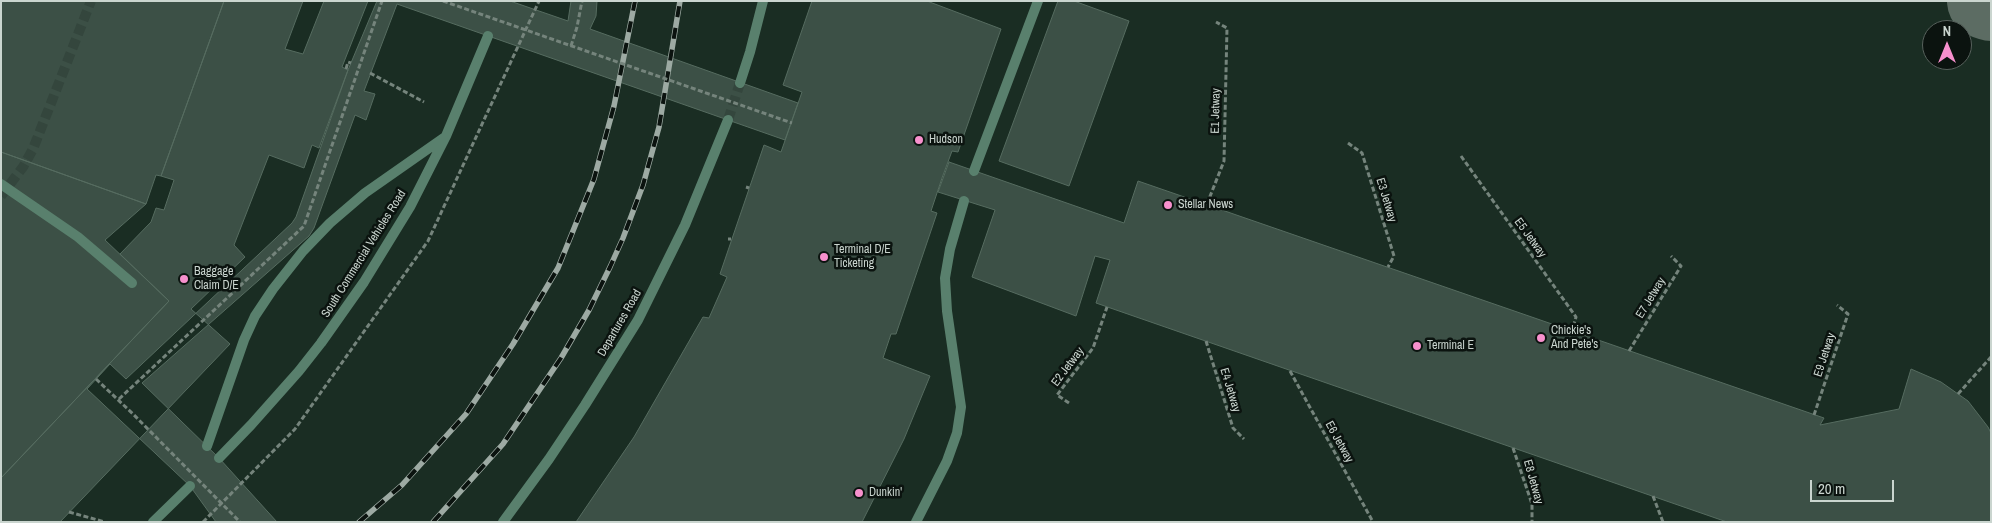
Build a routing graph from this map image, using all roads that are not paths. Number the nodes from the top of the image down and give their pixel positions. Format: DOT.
graph roads {
  1 [pos="763,1"];
  2 [pos="1038,1"];
  3 [pos="488,36"];
  4 [pos="740,83"];
  5 [pos="728,120"];
  6 [pos="446,136"];
  7 [pos="974,171"];
  8 [pos="1,184"];
  9 [pos="964,201"];
  10 [pos="132,283"];
  11 [pos="207,446"];
  12 [pos="219,458"];
  13 [pos="190,486"];
  14 [pos="153,522"];
  15 [pos="503,522"];
  16 [pos="916,522"];
  1 -- 4 [label="street"];
  2 -- 7 [label="street"];
  3 -- 6 [label="street, South Commercial Vehicles Road"];
  5 -- 15 [label="street, Departures Road"];
  6 -- 11 [label="street"];
  6 -- 12 [label="street, South Commercial Vehicles Road"];
  8 -- 10 [label="street"];
  9 -- 16 [label="street"];
  13 -- 14 [label="street"];
}
